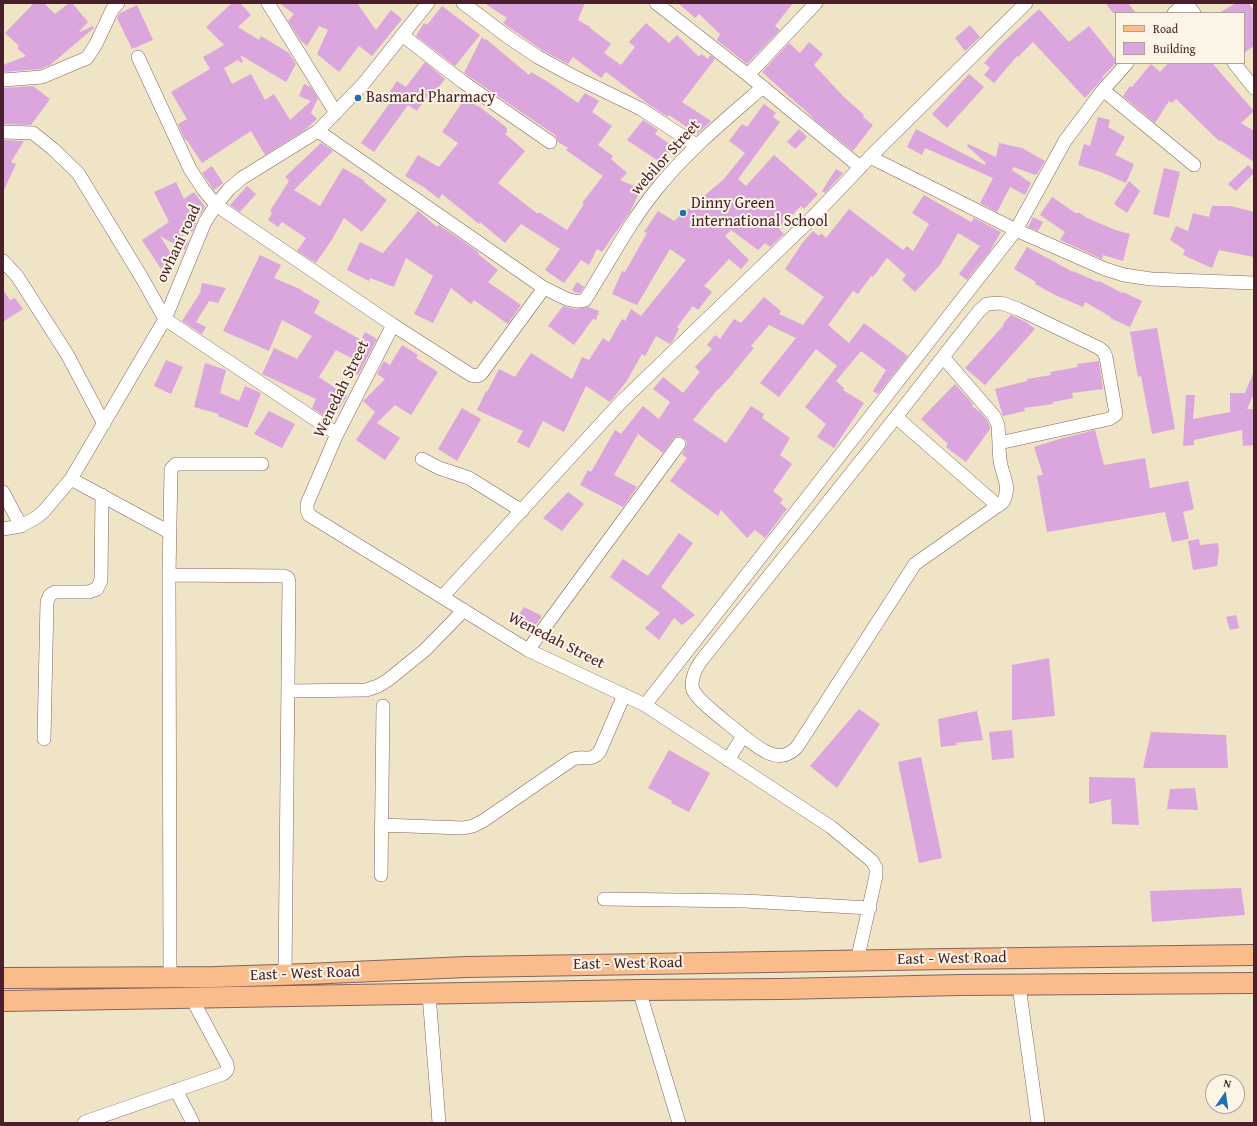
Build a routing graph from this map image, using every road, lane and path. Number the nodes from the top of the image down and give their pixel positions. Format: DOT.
graph roads {
  1 [pos="118,3"];
  2 [pos="268,3"];
  3 [pos="428,3"];
  4 [pos="463,3"];
  5 [pos="656,3"];
  6 [pos="816,3"];
  7 [pos="1026,3"];
  8 [pos="1185,3"];
  9 [pos="1175,12"];
  10 [pos="1193,12"];
  11 [pos="402,35"];
  12 [pos="138,57"];
  13 [pos="1126,64"];
  14 [pos="1235,64"];
  15 [pos="748,75"];
  16 [pos="3,80"];
  17 [pos="763,87"];
  18 [pos="1254,88"];
  19 [pos="1103,90"];
  20 [pos="336,113"];
  21 [pos="318,131"];
  22 [pos="3,132"];
  23 [pos="550,142"];
  24 [pos="696,145"];
  25 [pos="870,157"];
  26 [pos="1194,165"];
  27 [pos="860,167"];
  28 [pos="216,205"];
  29 [pos="1016,230"];
  30 [pos="3,261"];
  31 [pos="1254,282"];
  32 [pos="544,288"];
  33 [pos="165,319"];
  34 [pos="393,325"];
  35 [pos="943,357"];
  36 [pos="896,417"];
  37 [pos="104,424"];
  38 [pos="337,434"];
  39 [pos="999,443"];
  40 [pos="679,444"];
  41 [pos="422,459"];
  42 [pos="262,464"];
  43 [pos="71,479"];
  44 [pos="3,492"];
  45 [pos="102,495"];
  46 [pos="998,506"];
  47 [pos="522,511"];
  48 [pos="21,526"];
  49 [pos="3,529"];
  50 [pos="169,532"];
  51 [pos="169,575"];
  52 [pos="442,597"];
  53 [pos="464,610"];
  54 [pos="528,650"];
  55 [pos="288,690"];
  56 [pos="624,695"];
  57 [pos="645,705"];
  58 [pos="383,706"];
  59 [pos="743,736"];
  60 [pos="44,739"];
  61 [pos="728,760"];
  62 [pos="381,825"];
  63 [pos="381,875"];
  64 [pos="604,899"];
  65 [pos="870,908"];
  66 [pos="1249,955"];
  67 [pos="857,961"];
  68 [pos="285,975"];
  69 [pos="170,976"];
  70 [pos="3,978"];
  71 [pos="1250,983"];
  72 [pos="1019,986"];
  73 [pos="638,990"];
  74 [pos="429,994"];
  75 [pos="191,997"];
  76 [pos="3,1001"];
  77 [pos="176,1090"];
  78 [pos="84,1123"];
  79 [pos="193,1123"];
  80 [pos="440,1123"];
  81 [pos="679,1123"];
  82 [pos="1038,1123"];
  1 -- 16 [label="street"];
  2 -- 20 [label="street"];
  3 -- 11 [label="street, owhani road"];
  4 -- 24 [label="street"];
  5 -- 15 [label="street"];
  6 -- 15 [label="street"];
  7 -- 25 [label="street"];
  8 -- 9 [label="street"];
  8 -- 10 [label="street"];
  11 -- 20 [label="street, owhani road"];
  11 -- 23 [label="street"];
  12 -- 28 [label="street"];
  13 -- 19 [label="street"];
  14 -- 18 [label="street"];
  15 -- 17 [label="street"];
  17 -- 24 [label="street, webilor Street"];
  17 -- 27 [label="street"];
  19 -- 26 [label="street"];
  19 -- 29 [label="street"];
  20 -- 21 [label="street, owhani road"];
  21 -- 28 [label="street, owhani road"];
  21 -- 32 [label="street"];
  22 -- 33 [label="street"];
  24 -- 32 [label="street, webilor Street"];
  25 -- 27 [label="street"];
  25 -- 29 [label="street"];
  27 -- 47 [label="street"];
  28 -- 33 [label="street, owhani road"];
  28 -- 34 [label="street"];
  29 -- 31 [label="street"];
  29 -- 57 [label="street"];
  30 -- 37 [label="street"];
  32 -- 34 [label="street"];
  33 -- 37 [label="street, owhani road"];
  33 -- 38 [label="street"];
  34 -- 38 [label="street, Wenedah Street"];
  35 -- 36 [label="street"];
  35 -- 39 [label="street"];
  35 -- 39 [label="street"];
  36 -- 46 [label="street"];
  36 -- 59 [label="street"];
  37 -- 43 [label="street, owhani road"];
  38 -- 52 [label="street, Wenedah Street"];
  39 -- 46 [label="street"];
  40 -- 54 [label="street"];
  41 -- 47 [label="street"];
  42 -- 50 [label="street"];
  43 -- 45 [label="street"];
  43 -- 48 [label="street, owhani road"];
  44 -- 48 [label="street"];
  45 -- 50 [label="street"];
  45 -- 60 [label="street"];
  46 -- 59 [label="street"];
  47 -- 52 [label="street"];
  48 -- 49 [label="street, owhani road"];
  50 -- 51 [label="street"];
  51 -- 55 [label="street"];
  51 -- 69 [label="street"];
  52 -- 53 [label="street, Wenedah Street"];
  53 -- 54 [label="street, Wenedah Street"];
  53 -- 55 [label="street"];
  54 -- 56 [label="street, Wenedah Street"];
  55 -- 68 [label="street"];
  56 -- 57 [label="street, Wenedah Street"];
  56 -- 62 [label="street"];
  57 -- 61 [label="street, Wenedah Street"];
  58 -- 62 [label="street"];
  59 -- 61 [label="street"];
  61 -- 65 [label="street, Wenedah Street"];
  62 -- 63 [label="street"];
  64 -- 65 [label="street"];
  65 -- 67 [label="street, Wenedah Street"];
  66 -- 67 [label="main road, East - West Road"];
  66 -- 71 [label="main road"];
  67 -- 68 [label="main road, East - West Road"];
  68 -- 69 [label="main road, East - West Road"];
  69 -- 70 [label="main road, East - West Road"];
  71 -- 72 [label="main road, East - West Road"];
  72 -- 73 [label="main road, East - West Road"];
  72 -- 82 [label="street"];
  73 -- 74 [label="main road, East - West Road"];
  73 -- 81 [label="street"];
  74 -- 75 [label="main road, East - West Road"];
  74 -- 80 [label="street"];
  75 -- 76 [label="main road, East - West Road"];
  75 -- 77 [label="street"];
  77 -- 78 [label="street"];
  77 -- 79 [label="street"];
}
